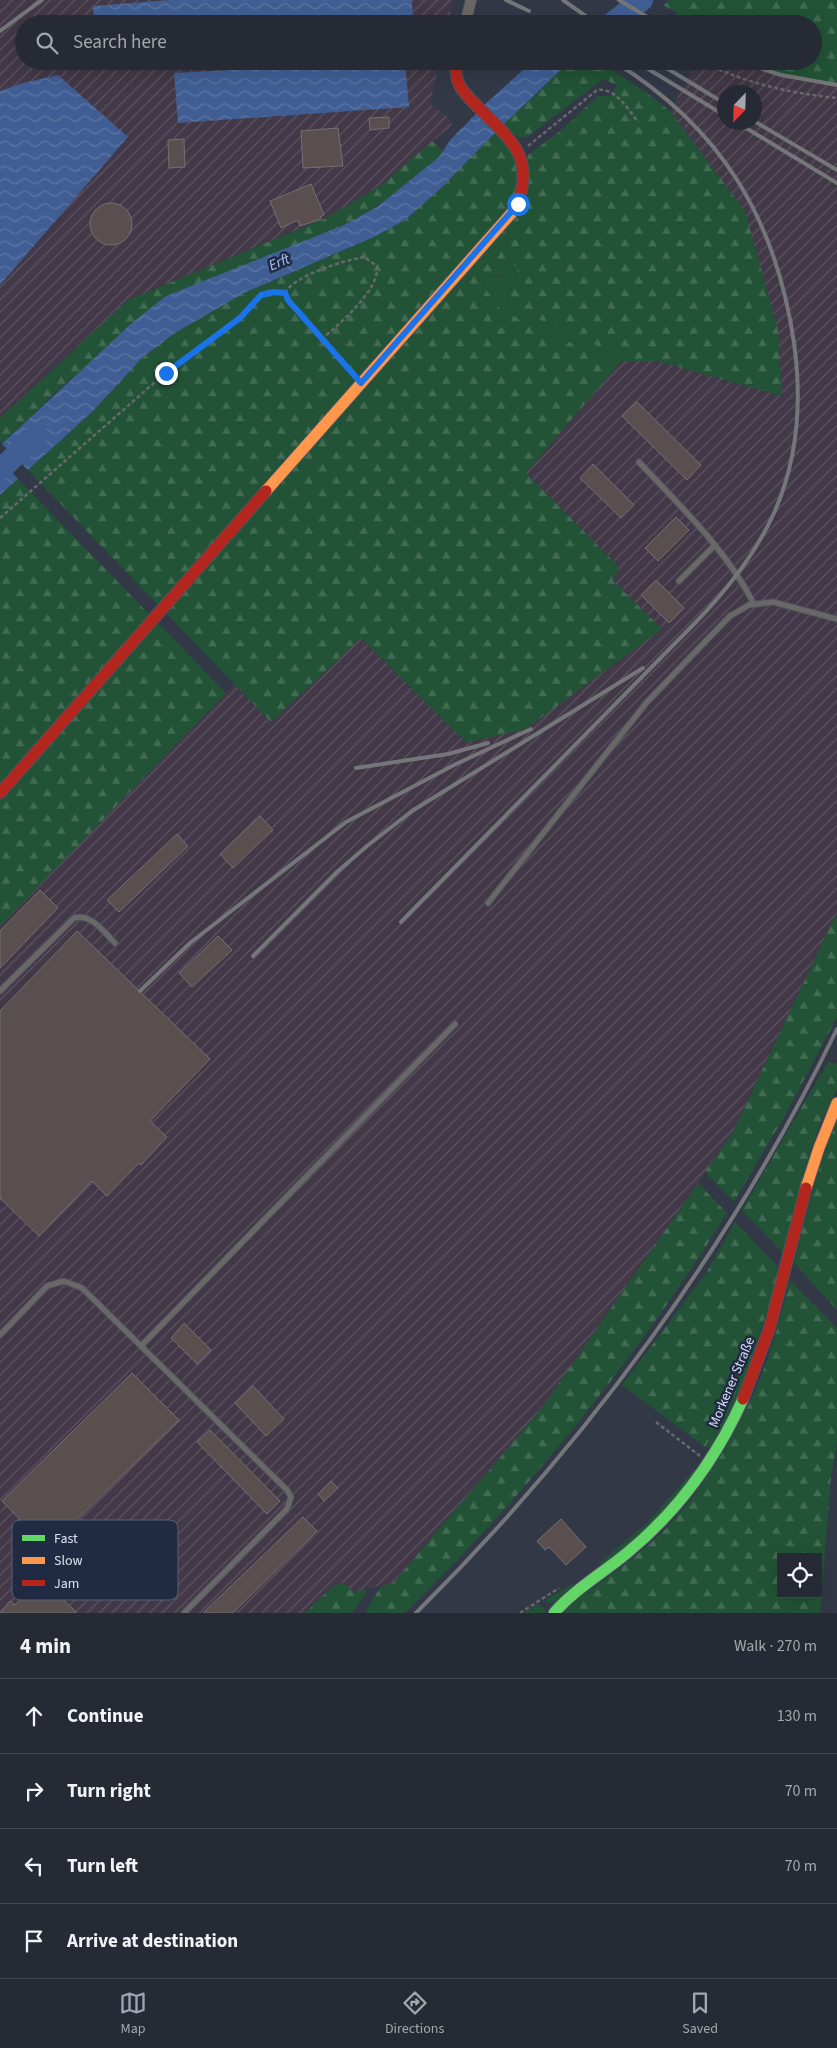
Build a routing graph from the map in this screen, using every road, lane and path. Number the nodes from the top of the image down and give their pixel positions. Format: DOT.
graph roads {
  1 [pos="471,0"];
  2 [pos="467,15"];
  3 [pos="456,70"];
  4 [pos="721,70"];
  5 [pos="837,98"];
  6 [pos="638,122"];
  7 [pos="520,154"];
  8 [pos="285,293"];
  9 [pos="322,339"];
  10 [pos="361,383"];
  11 [pos="639,462"];
  12 [pos="0,518"];
  13 [pos="716,545"];
  14 [pos="679,582"];
  15 [pos="754,604"];
  16 [pos="837,619"];
  17 [pos="0,793"];
  18 [pos="488,903"];
  19 [pos="116,943"];
  20 [pos="0,992"];
  21 [pos="455,1024"];
  22 [pos="837,1103"];
  23 [pos="1,1331"];
  24 [pos="141,1346"];
  25 [pos="656,1422"];
  26 [pos="720,1446"];
  27 [pos="705,1459"];
  28 [pos="696,1463"];
  29 [pos="561,1586"];
  30 [pos="184,1613"];
  31 [pos="520,1613"];
  32 [pos="554,1613"];
  1 -- 2 [label="street"];
  3 -- 7 [label="street"];
  4 -- 5 [label="path"];
  6 -- 7 [label="path"];
  7 -- 10 [label="street"];
  8 -- 9 [label="path"];
  8 -- 9 [label="path"];
  8 -- 12 [label="path"];
  9 -- 10 [label="path"];
  10 -- 17 [label="street"];
  11 -- 13 [label="lane"];
  13 -- 14 [label="lane"];
  13 -- 15 [label="lane"];
  15 -- 16 [label="lane"];
  15 -- 18 [label="lane"];
  19 -- 20 [label="lane"];
  21 -- 24 [label="lane"];
  22 -- 26 [label="street, Morkener Straße"];
  23 -- 24 [label="lane"];
  24 -- 30 [label="lane"];
  25 -- 27 [label="path"];
  26 -- 27 [label="street, Morkener Straße"];
  26 -- 27 [label="path"];
  27 -- 28 [label="path"];
  27 -- 32 [label="street, Morkener Straße"];
  29 -- 31 [label="path"];
}
